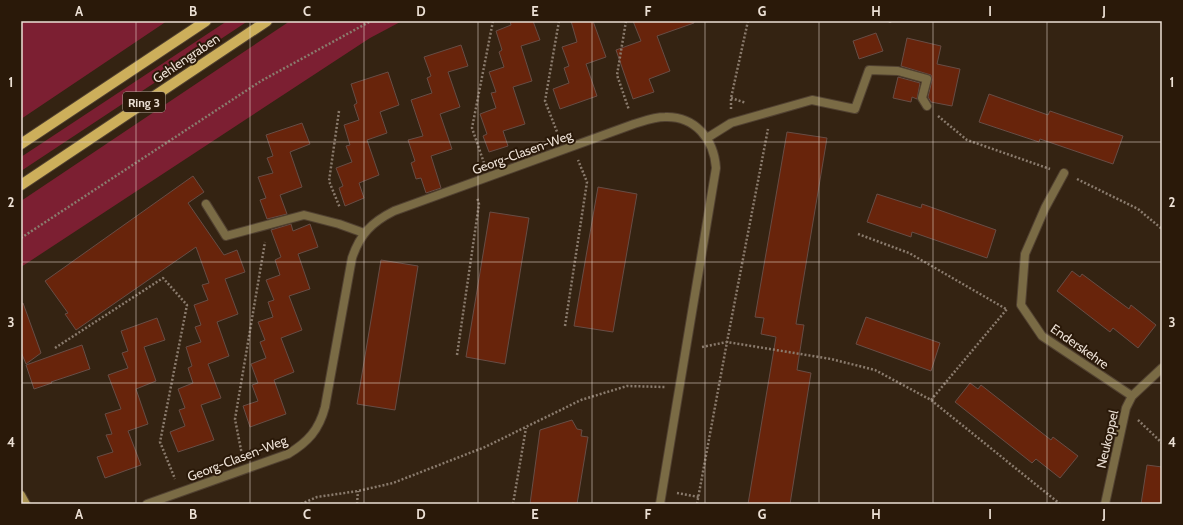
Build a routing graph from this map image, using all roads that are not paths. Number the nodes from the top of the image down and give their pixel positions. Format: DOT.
graph roads {
  1 [pos="206,21"];
  2 [pos="267,21"];
  3 [pos="927,106"];
  4 [pos="708,138"];
  5 [pos="21,144"];
  6 [pos="1064,173"];
  7 [pos="21,184"];
  8 [pos="206,204"];
  9 [pos="364,233"];
  10 [pos="1162,368"];
  11 [pos="1132,396"];
  12 [pos="21,495"];
  13 [pos="26,504"];
  14 [pos="147,504"];
  15 [pos="660,504"];
  16 [pos="1105,504"];
  1 -- 5 [label="main road, Gehlengraben / Ring 3"];
  2 -- 7 [label="main road, Gehlengraben / Ring 3"];
  3 -- 4 [label="street"];
  4 -- 9 [label="street, Georg-Clasen-Weg"];
  4 -- 15 [label="street, Georg-Clasen-Weg"];
  6 -- 11 [label="street, Enderskehre"];
  8 -- 9 [label="street"];
  9 -- 14 [label="street, Georg-Clasen-Weg"];
  10 -- 11 [label="street, Neukoppel"];
  11 -- 16 [label="street, Neukoppel"];
  12 -- 13 [label="street"];
}
